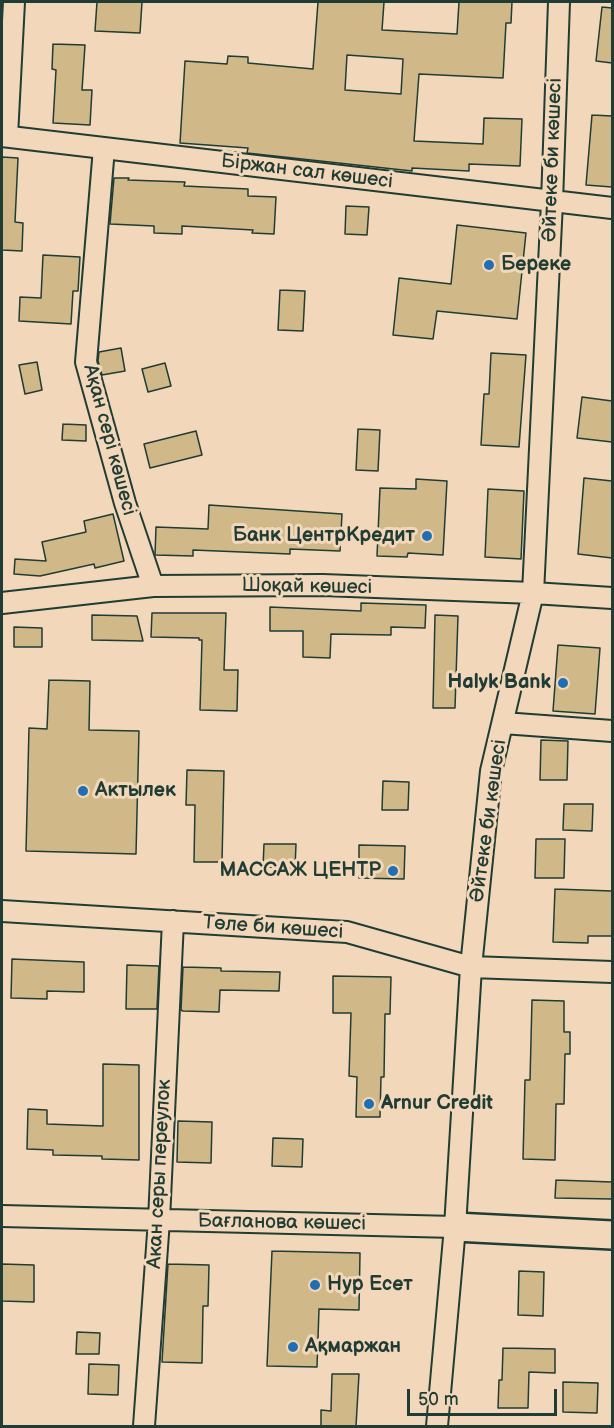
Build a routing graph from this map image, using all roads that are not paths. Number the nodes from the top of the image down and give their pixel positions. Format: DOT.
graph roads {
  1 [pos="14,2"];
  2 [pos="559,2"];
  3 [pos="4,136"];
  4 [pos="104,147"];
  5 [pos="552,202"];
  6 [pos="612,208"];
  7 [pos="153,586"];
  8 [pos="533,592"];
  9 [pos="612,598"];
  10 [pos="2,603"];
  11 [pos="503,723"];
  12 [pos="612,731"];
  13 [pos="2,911"];
  14 [pos="173,921"];
  15 [pos="471,967"];
  16 [pos="612,972"];
  17 [pos="2,1216"];
  18 [pos="159,1220"];
  19 [pos="454,1227"];
  20 [pos="612,1235"];
  21 [pos="144,1426"];
  22 [pos="437,1426"];
  1 -- 3 [label="street"];
  2 -- 5 [label="street, Әйтеке би көшесі"];
  3 -- 4 [label="street, Біржан сал көшесі"];
  4 -- 5 [label="street, Біржан сал көшесі"];
  4 -- 7 [label="street, Ақан сері көшесі"];
  5 -- 6 [label="street, Біржан сал көшесі"];
  5 -- 8 [label="street, Әйтеке би көшесі"];
  7 -- 8 [label="street, Шоқай көшесі"];
  7 -- 10 [label="street, Шоқай көшесі"];
  8 -- 9 [label="street, Шоқай көшесі"];
  8 -- 11 [label="street, Әйтеке би көшесі"];
  11 -- 12 [label="street"];
  11 -- 15 [label="street, Әйтеке би көшесі"];
  13 -- 14 [label="street, Төле би көшесі"];
  14 -- 15 [label="street, Төле би көшесі"];
  14 -- 18 [label="street, Акан серы переулок"];
  15 -- 16 [label="street, Төле би көшесі"];
  15 -- 19 [label="street, Әйтеке би көшесі"];
  17 -- 18 [label="street, Бағланова көшесі"];
  18 -- 19 [label="street, Бағланова көшесі"];
  18 -- 21 [label="street, Акан серы переулок"];
  19 -- 20 [label="street"];
  19 -- 22 [label="street, Әйтеке би көшесі"];
}
